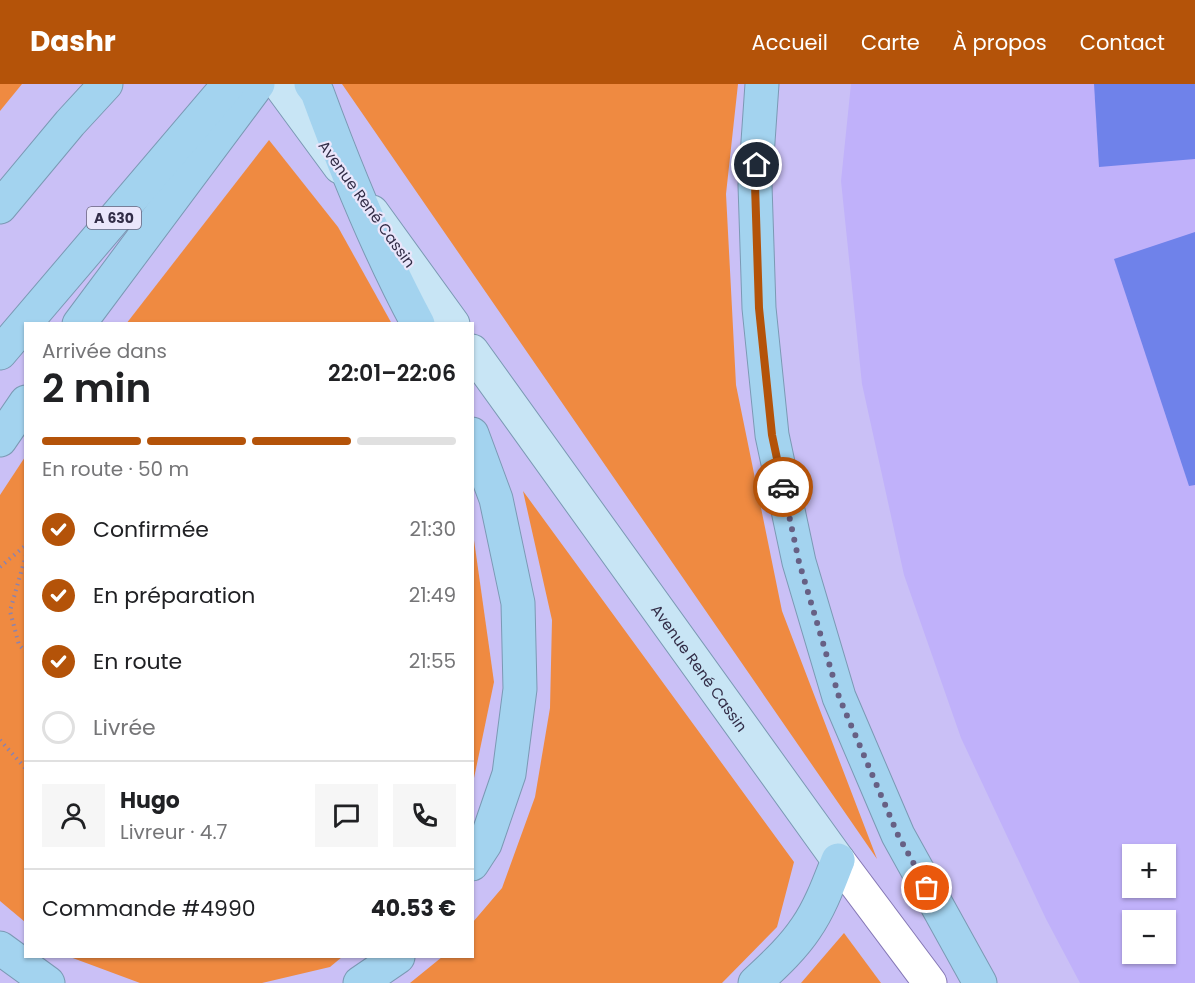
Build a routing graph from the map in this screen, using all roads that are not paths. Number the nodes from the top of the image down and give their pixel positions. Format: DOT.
graph roads {
  1 [pos="99,84"];
  2 [pos="106,84"];
  3 [pos="229,84"];
  4 [pos="258,84"];
  5 [pos="279,84"];
  6 [pos="311,84"];
  7 [pos="762,84"];
  8 [pos="70,123"];
  9 [pos="349,179"];
  10 [pos="0,207"];
  11 [pos="26,322"];
  12 [pos="80,322"];
  13 [pos="417,322"];
  14 [pos="452,322"];
  15 [pos="24,325"];
  16 [pos="0,353"];
  17 [pos="474,354"];
  18 [pos="24,405"];
  19 [pos="474,439"];
  20 [pos="0,440"];
  21 [pos="838,860"];
  22 [pos="474,861"];
  23 [pos="0,948"];
  24 [pos="397,958"];
  25 [pos="48,983"];
  26 [pos="360,983"];
  27 [pos="755,983"];
  28 [pos="930,983"];
  29 [pos="980,983"];
  1 -- 8 [label="highway"];
  2 -- 8 [label="highway"];
  3 -- 11 [label="highway, A 630"];
  4 -- 12 [label="highway"];
  5 -- 9 [label="main road, Avenue René Cassin"];
  6 -- 9 [label="highway"];
  7 -- 29 [label="highway"];
  8 -- 10 [label="highway"];
  9 -- 13 [label="highway"];
  9 -- 14 [label="main road, Avenue René Cassin"];
  15 -- 16 [label="highway, A 630"];
  17 -- 21 [label="main road, Avenue René Cassin"];
  18 -- 20 [label="highway"];
  19 -- 22 [label="highway"];
  21 -- 27 [label="highway"];
  21 -- 28 [label="main road, Avenue René Cassin"];
  23 -- 25 [label="highway"];
  24 -- 26 [label="highway"];
}
